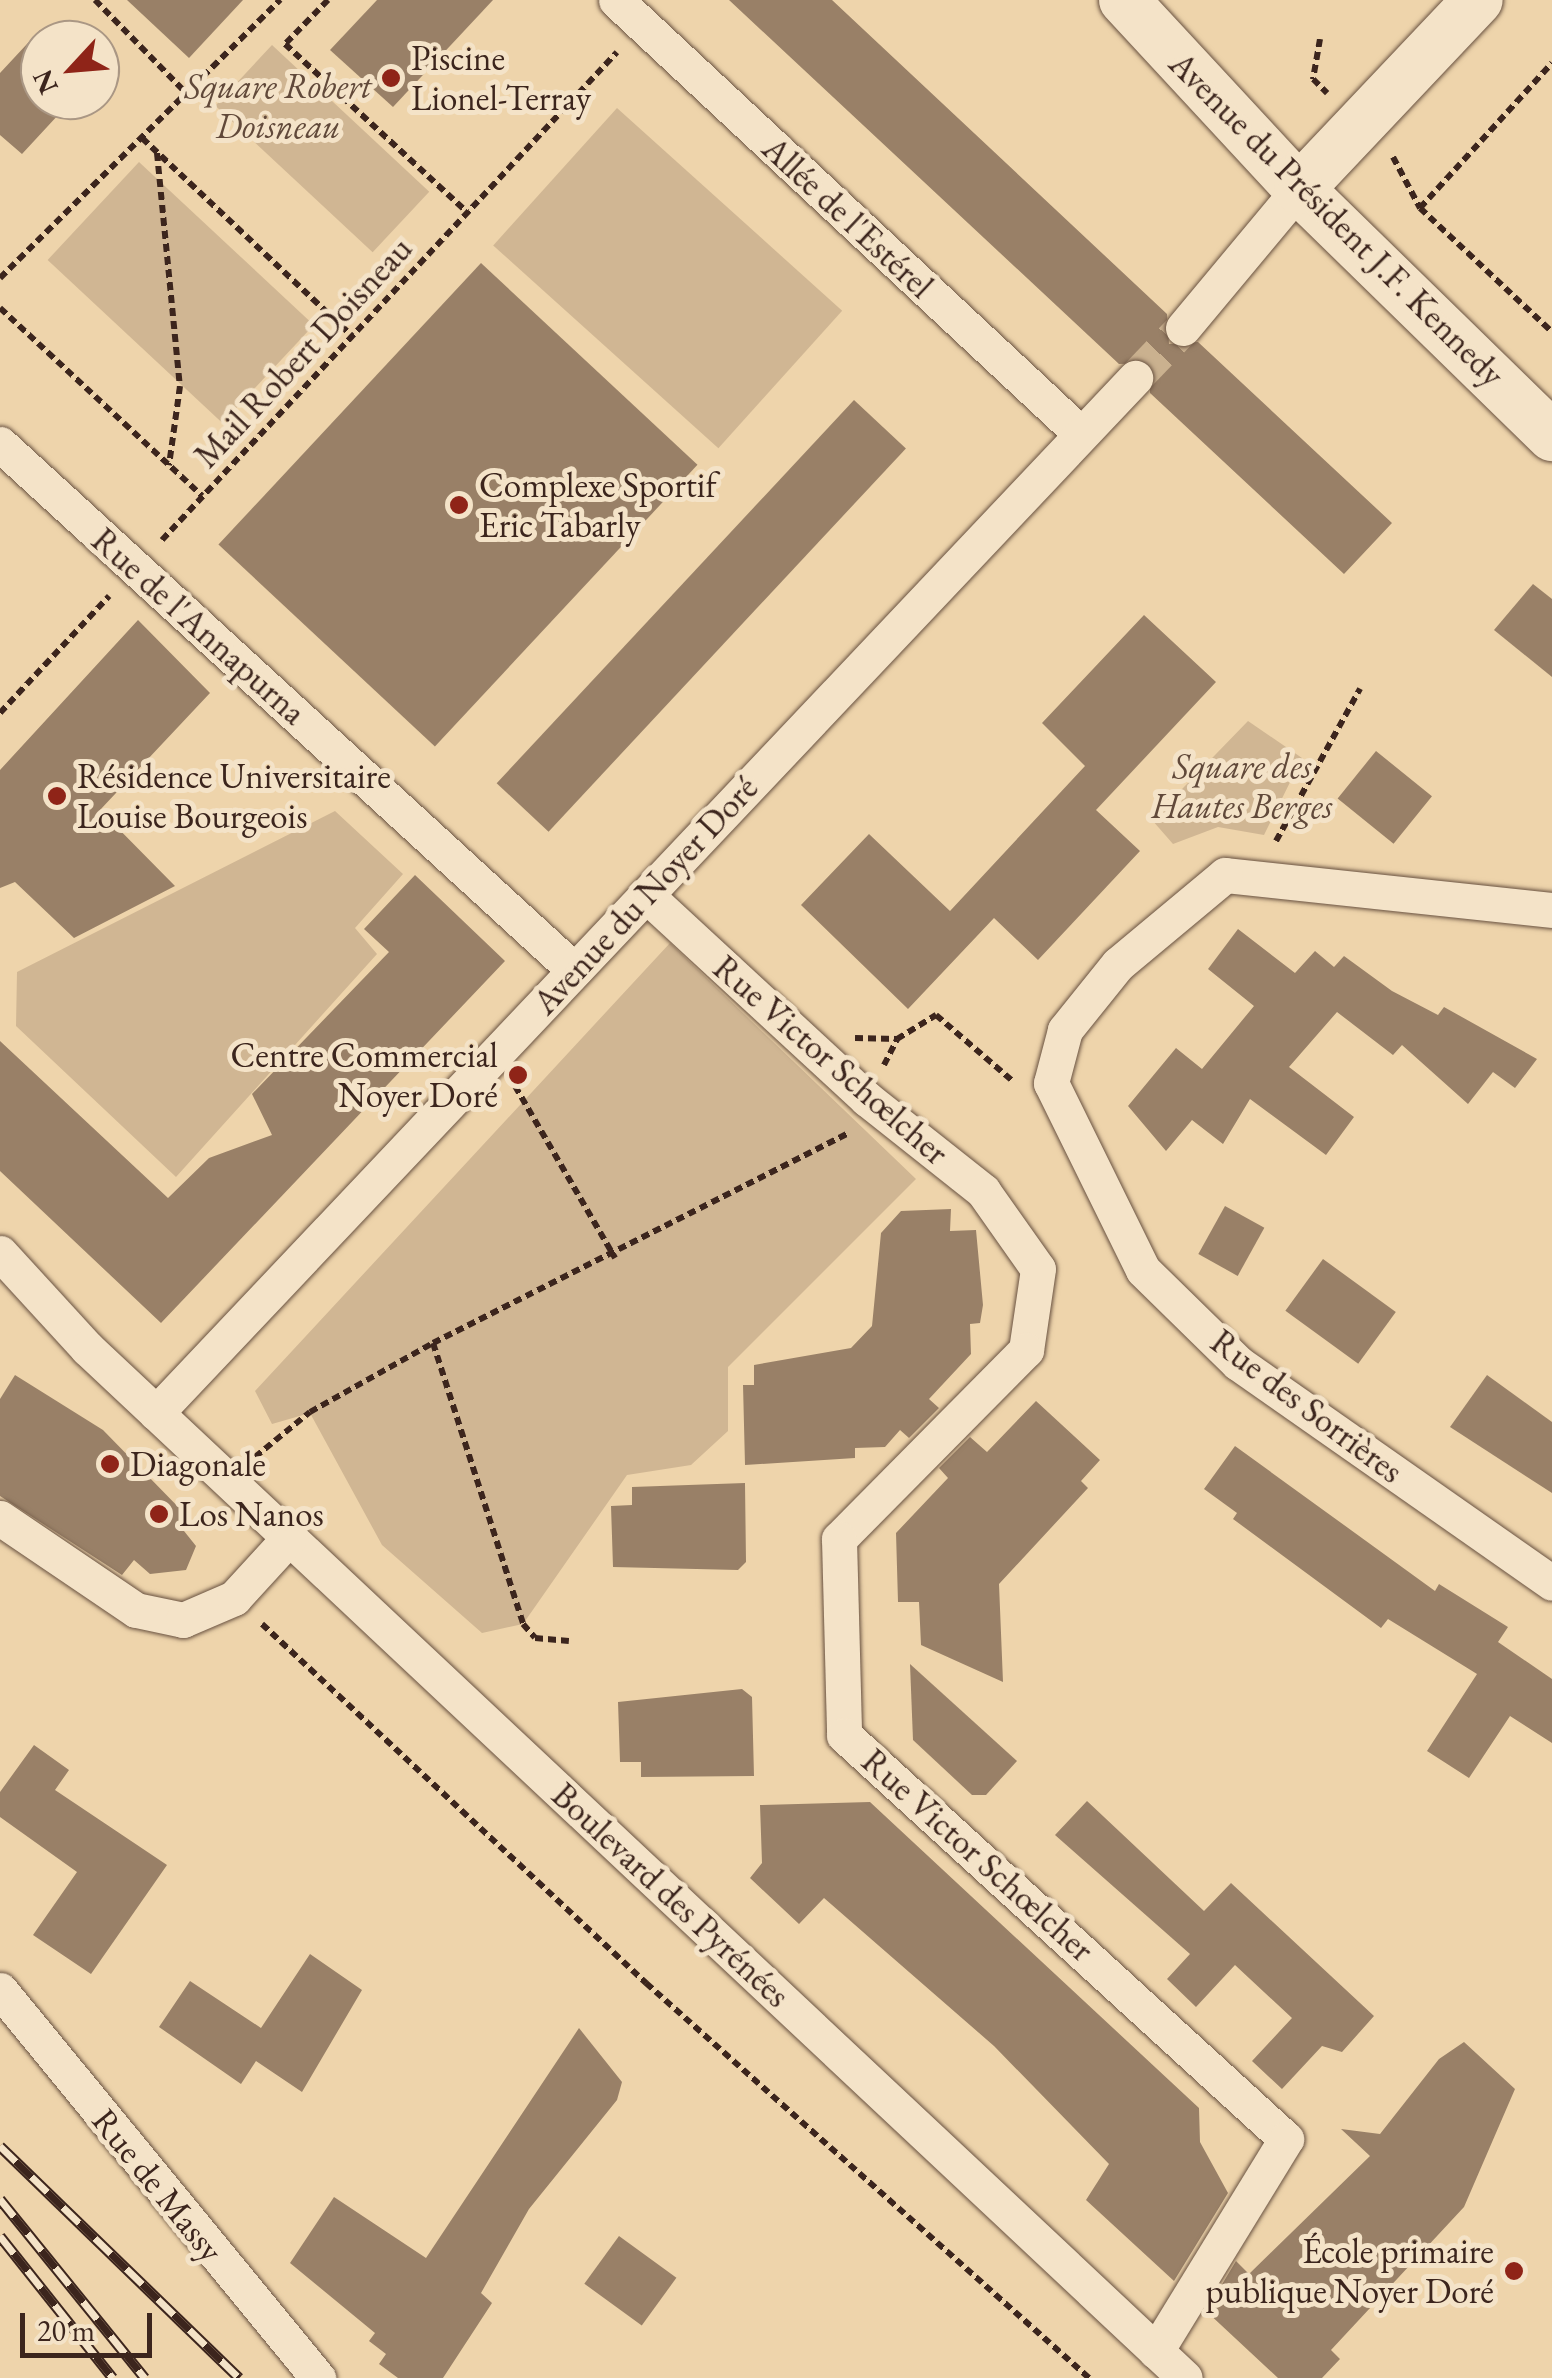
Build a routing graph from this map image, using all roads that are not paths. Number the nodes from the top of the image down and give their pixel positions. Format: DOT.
graph roads {
  1 [pos="616,0"];
  2 [pos="1124,0"];
  3 [pos="1478,0"];
  4 [pos="1299,188"];
  5 [pos="1183,328"];
  6 [pos="1134,378"];
  7 [pos="1081,434"];
  8 [pos="1552,436"];
  9 [pos="0,444"];
  10 [pos="646,895"];
  11 [pos="1552,910"];
  12 [pos="574,970"];
  13 [pos="0,1253"];
  14 [pos="156,1413"];
  15 [pos="0,1518"];
  16 [pos="289,1538"];
  17 [pos="1552,1582"];
  18 [pos="0,1990"];
  19 [pos="1156,2351"];
  20 [pos="318,2378"];
  21 [pos="1185,2378"];
  1 -- 7 [label="street, Allée de l'Estérel"];
  2 -- 4 [label="street, Avenue du Président J.F. Kennedy"];
  3 -- 4 [label="street"];
  4 -- 5 [label="street"];
  4 -- 8 [label="street, Avenue du Président J.F. Kennedy"];
  6 -- 7 [label="street, Avenue du Noyer Doré"];
  7 -- 10 [label="street, Avenue du Noyer Doré"];
  9 -- 12 [label="street, Rue de l'Annapurna"];
  10 -- 12 [label="street, Avenue du Noyer Doré"];
  10 -- 19 [label="street, Rue Victor Schœlcher"];
  11 -- 17 [label="street, Rue des Sorrières"];
  12 -- 14 [label="street, Avenue du Noyer Doré"];
  13 -- 14 [label="street, Boulevard des Pyrénées"];
  14 -- 16 [label="street, Boulevard des Pyrénées"];
  15 -- 16 [label="street"];
  16 -- 19 [label="street, Boulevard des Pyrénées"];
  18 -- 20 [label="street, Rue de Massy"];
  19 -- 21 [label="street, Boulevard des Pyrénées"];
}
